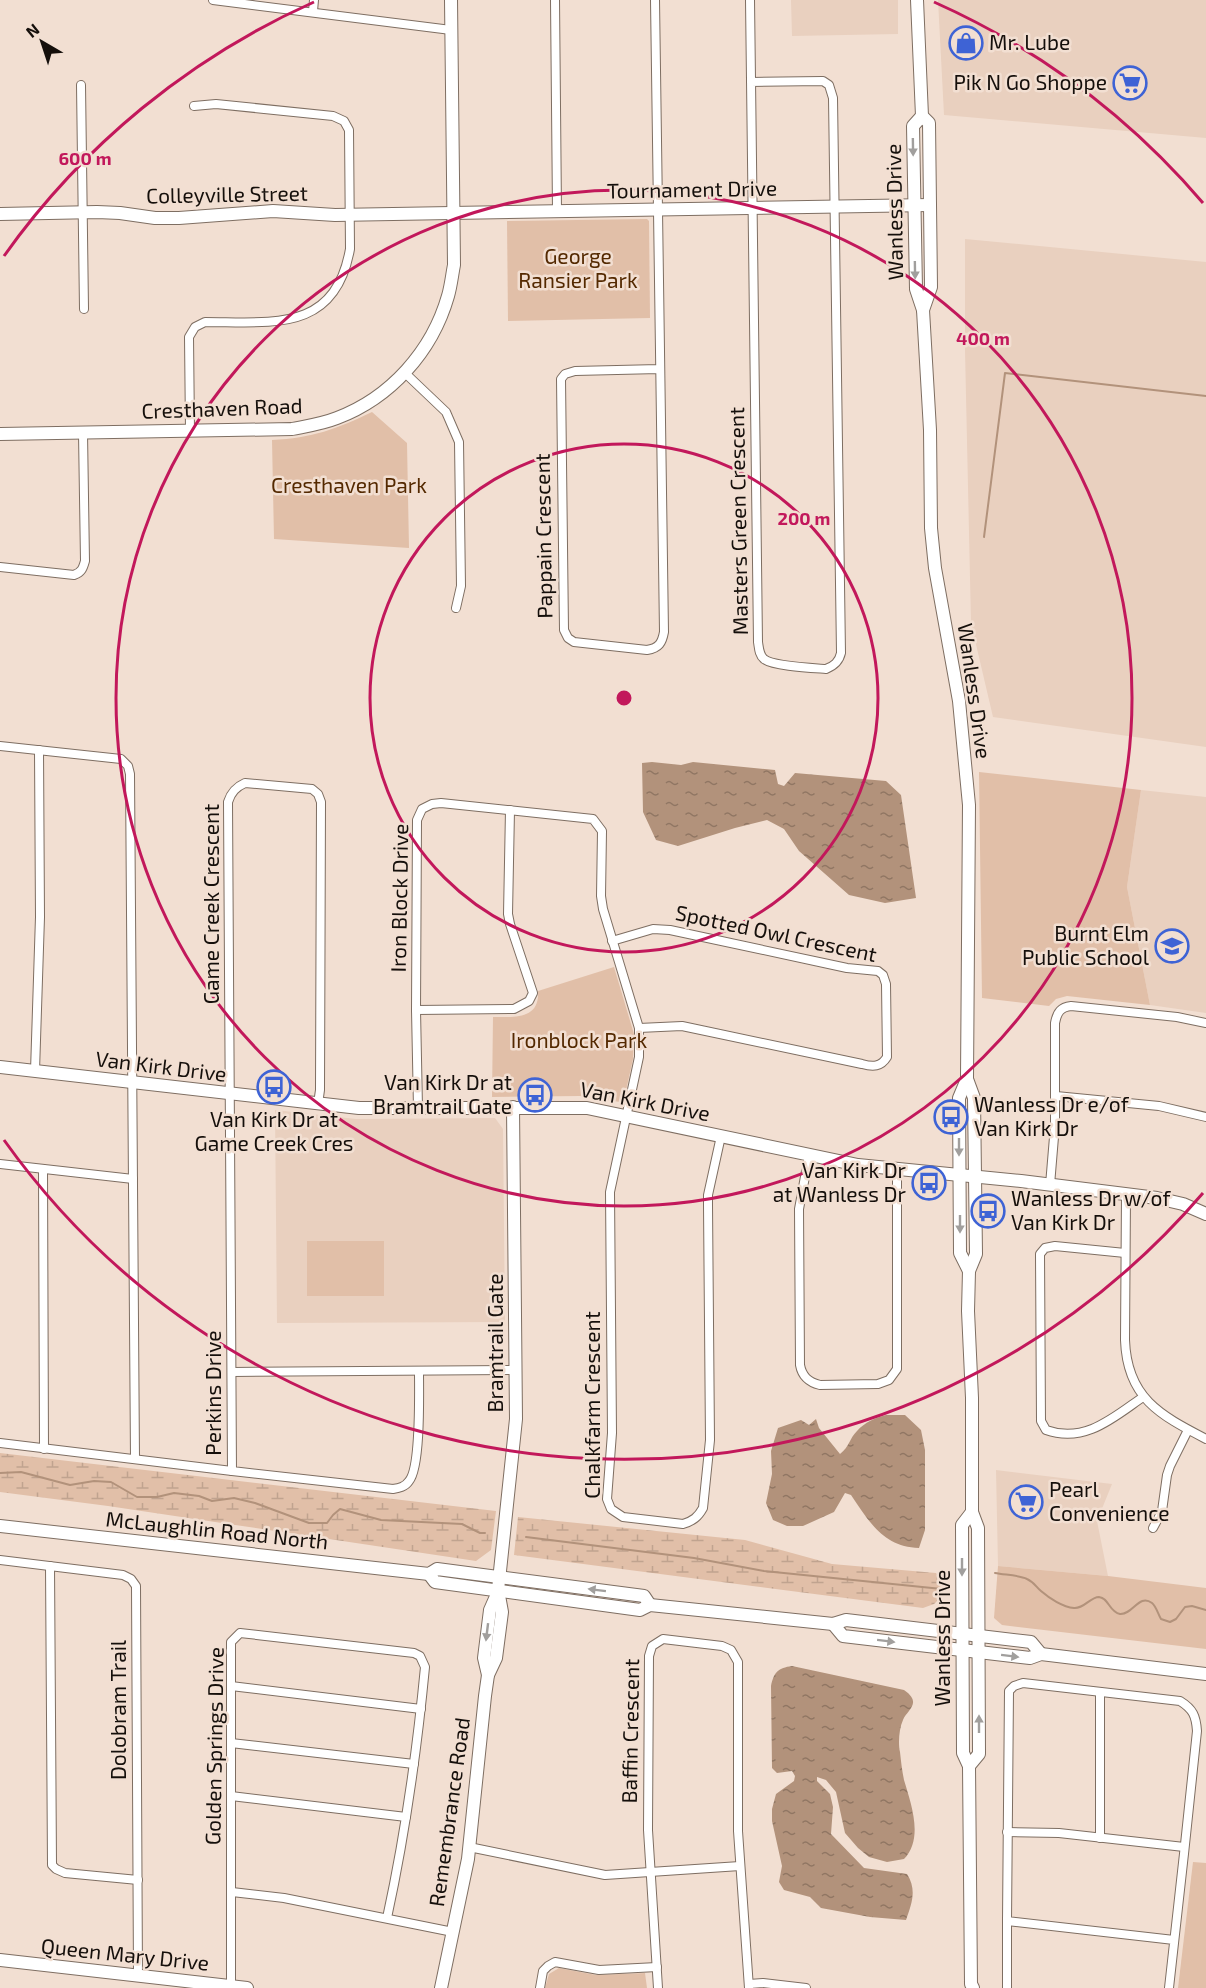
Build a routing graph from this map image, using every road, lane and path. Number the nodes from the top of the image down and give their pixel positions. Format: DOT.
graph roads {
  1 [pos="213,0"];
  2 [pos="314,0"];
  3 [pos="451,0"];
  4 [pos="555,0"];
  5 [pos="655,0"];
  6 [pos="750,0"];
  7 [pos="917,0"];
  8 [pos="313,11"];
  9 [pos="451,30"];
  10 [pos="751,82"];
  11 [pos="81,86"];
  12 [pos="194,106"];
  13 [pos="922,116"];
  14 [pos="930,205"];
  15 [pos="914,206"];
  16 [pos="753,208"];
  17 [pos="834,208"];
  18 [pos="657,210"];
  19 [pos="557,211"];
  20 [pos="454,212"];
  21 [pos="83,213"];
  22 [pos="0,214"];
  23 [pos="350,214"];
  24 [pos="84,309"];
  25 [pos="923,310"];
  26 [pos="659,369"];
  27 [pos="405,373"];
  28 [pos="190,431"];
  29 [pos="83,433"];
  30 [pos="0,434"];
  31 [pos="0,567"];
  32 [pos="456,608"];
  33 [pos="0,746"];
  34 [pos="39,750"];
  35 [pos="510,810"];
  36 [pos="612,941"];
  37 [pos="416,1010"];
  38 [pos="1206,1023"];
  39 [pos="639,1028"];
  40 [pos="0,1067"];
  41 [pos="35,1071"];
  42 [pos="967,1079"];
  43 [pos="132,1084"];
  44 [pos="230,1094"];
  45 [pos="1056,1096"];
  46 [pos="318,1104"];
  47 [pos="513,1107"];
  48 [pos="418,1108"];
  49 [pos="626,1115"];
  50 [pos="1206,1117"];
  51 [pos="721,1136"];
  52 [pos="809,1155"];
  53 [pos="0,1164"];
  54 [pos="897,1168"];
  55 [pos="43,1169"];
  56 [pos="959,1174"];
  57 [pos="975,1176"];
  58 [pos="133,1179"];
  59 [pos="1050,1185"];
  60 [pos="1125,1195"];
  61 [pos="1206,1214"];
  62 [pos="1125,1253"];
  63 [pos="969,1271"];
  64 [pos="516,1370"];
  65 [pos="419,1371"];
  66 [pos="232,1372"];
  67 [pos="1143,1397"];
  68 [pos="1188,1430"];
  69 [pos="1206,1439"];
  70 [pos="0,1443"];
  71 [pos="44,1449"];
  72 [pos="135,1459"];
  73 [pos="232,1471"];
  74 [pos="972,1512"];
  75 [pos="0,1526"];
  76 [pos="1153,1528"];
  77 [pos="0,1560"];
  78 [pos="50,1566"];
  79 [pos="429,1574"];
  80 [pos="500,1577"];
  81 [pos="498,1590"];
  82 [pos="650,1605"];
  83 [pos="833,1624"];
  84 [pos="963,1634"];
  85 [pos="979,1636"];
  86 [pos="963,1651"];
  87 [pos="979,1653"];
  88 [pos="1041,1653"];
  89 [pos="1206,1674"];
  90 [pos="231,1686"];
  91 [pos="1100,1692"];
  92 [pos="421,1709"];
  93 [pos="231,1743"];
  94 [pos="414,1764"];
  95 [pos="969,1766"];
  96 [pos="231,1796"];
  97 [pos="406,1817"];
  98 [pos="1007,1832"];
  99 [pos="1100,1838"];
  100 [pos="469,1847"];
  101 [pos="1185,1847"];
  102 [pos="740,1866"];
  103 [pos="650,1872"];
  104 [pos="138,1880"];
  105 [pos="232,1892"];
  106 [pos="387,1918"];
  107 [pos="1006,1922"];
  108 [pos="453,1932"];
  109 [pos="1174,1940"];
  110 [pos="0,1960"];
  111 [pos="657,1967"];
  112 [pos="138,1976"];
  113 [pos="749,1986"];
  114 [pos="231,1987"];
  115 [pos="971,1987"];
  116 [pos="246,1988"];
  117 [pos="441,1988"];
  118 [pos="540,1988"];
  119 [pos="658,1988"];
  120 [pos="806,1988"];
  121 [pos="1007,1988"];
  122 [pos="1169,1988"];
  1 -- 8 [label="street"];
  2 -- 8 [label="street"];
  3 -- 9 [label="main road, Cresthaven Road"];
  4 -- 19 [label="street"];
  5 -- 18 [label="street"];
  6 -- 10 [label="street"];
  7 -- 13 [label="main road, Wanless Drive"];
  8 -- 9 [label="street"];
  9 -- 20 [label="main road, Cresthaven Road"];
  10 -- 16 [label="street"];
  10 -- 17 [label="street"];
  11 -- 21 [label="street"];
  12 -- 23 [label="street"];
  13 -- 14 [label="main road, Wanless Drive"];
  13 -- 15 [label="main road, Wanless Drive, one-way"];
  14 -- 15 [label="main road, Tournament Drive"];
  14 -- 25 [label="main road, Wanless Drive"];
  15 -- 17 [label="main road, Tournament Drive"];
  15 -- 25 [label="main road, Wanless Drive, one-way"];
  16 -- 17 [label="main road, Tournament Drive"];
  16 -- 17 [label="street, Masters Green Crescent"];
  16 -- 18 [label="main road, Tournament Drive"];
  18 -- 19 [label="main road, Tournament Drive"];
  18 -- 26 [label="street"];
  19 -- 20 [label="main road, Tournament Drive"];
  20 -- 23 [label="main road, Colleyville Street"];
  20 -- 27 [label="main road, Cresthaven Road"];
  21 -- 22 [label="main road, Colleyville Street"];
  21 -- 23 [label="main road, Colleyville Street"];
  21 -- 24 [label="street"];
  23 -- 28 [label="street"];
  25 -- 42 [label="main road, Wanless Drive"];
  26 -- 26 [label="street, Pappain Crescent"];
  27 -- 28 [label="main road, Cresthaven Road"];
  27 -- 32 [label="street"];
  28 -- 29 [label="main road, Cresthaven Road"];
  29 -- 30 [label="main road, Cresthaven Road"];
  29 -- 31 [label="street"];
  33 -- 34 [label="street"];
  34 -- 41 [label="street"];
  34 -- 43 [label="street"];
  35 -- 36 [label="street, Iron Block Drive"];
  35 -- 37 [label="street, Iron Block Drive"];
  35 -- 37 [label="street"];
  36 -- 39 [label="street, Iron Block Drive"];
  36 -- 39 [label="street, Spotted Owl Crescent"];
  37 -- 48 [label="street, Iron Block Drive"];
  38 -- 45 [label="street"];
  39 -- 49 [label="street, Iron Block Drive"];
  40 -- 41 [label="main road, Van Kirk Drive"];
  41 -- 43 [label="main road, Van Kirk Drive"];
  42 -- 56 [label="main road, Wanless Drive, one-way"];
  42 -- 57 [label="main road, Wanless Drive"];
  43 -- 44 [label="main road, Van Kirk Drive"];
  43 -- 58 [label="street"];
  44 -- 46 [label="main road, Van Kirk Drive"];
  44 -- 46 [label="street, Game Creek Crescent"];
  44 -- 66 [label="street, Perkins Drive"];
  45 -- 50 [label="street"];
  45 -- 59 [label="street"];
  46 -- 48 [label="main road, Van Kirk Drive"];
  47 -- 48 [label="main road, Van Kirk Drive"];
  47 -- 49 [label="main road, Van Kirk Drive"];
  47 -- 64 [label="main road, Bramtrail Gate"];
  49 -- 51 [label="main road, Van Kirk Drive"];
  49 -- 51 [label="street, Chalkfarm Crescent"];
  51 -- 52 [label="main road, Van Kirk Drive"];
  52 -- 54 [label="main road, Van Kirk Drive"];
  52 -- 54 [label="street"];
  53 -- 55 [label="street"];
  54 -- 56 [label="main road, Van Kirk Drive"];
  55 -- 58 [label="street"];
  55 -- 71 [label="street"];
  56 -- 57 [label="main road, Van Kirk Drive"];
  56 -- 63 [label="main road, Wanless Drive, one-way"];
  57 -- 59 [label="main road, Van Kirk Drive"];
  57 -- 63 [label="main road, Wanless Drive"];
  58 -- 72 [label="street"];
  59 -- 60 [label="main road, Van Kirk Drive"];
  60 -- 61 [label="main road, Van Kirk Drive"];
  60 -- 62 [label="street"];
  62 -- 67 [label="street"];
  62 -- 67 [label="street"];
  63 -- 74 [label="main road, Wanless Drive"];
  64 -- 65 [label="street"];
  64 -- 80 [label="main road, Bramtrail Gate"];
  65 -- 66 [label="street"];
  65 -- 73 [label="street, Perkins Drive"];
  66 -- 73 [label="street, Perkins Drive"];
  67 -- 68 [label="street"];
  68 -- 69 [label="street"];
  68 -- 76 [label="street"];
  70 -- 71 [label="street"];
  71 -- 72 [label="street"];
  72 -- 73 [label="street"];
  74 -- 84 [label="main road, Wanless Drive, one-way"];
  74 -- 85 [label="main road, Wanless Drive"];
  75 -- 79 [label="main road, McLaughlin Road North"];
  77 -- 78 [label="street, Dolobram Trail"];
  78 -- 104 [label="street, Dolobram Trail"];
  78 -- 104 [label="street"];
  79 -- 80 [label="main road, McLaughlin Road North"];
  79 -- 81 [label="main road, McLaughlin Road North"];
  80 -- 81 [label="main road, Bramtrail Gate"];
  82 -- 80 [label="main road, McLaughlin Road North, one-way"];
  81 -- 82 [label="main road, McLaughlin Road North"];
  81 -- 100 [label="main road, Remembrance Road"];
  82 -- 83 [label="main road, McLaughlin Road North"];
  83 -- 84 [label="main road, McLaughlin Road North"];
  83 -- 86 [label="main road, McLaughlin Road North, one-way"];
  84 -- 85 [label="main road, McLaughlin Road North"];
  84 -- 86 [label="main road, Wanless Drive"];
  85 -- 87 [label="main road, Wanless Drive"];
  85 -- 88 [label="main road, McLaughlin Road North"];
  86 -- 87 [label="main road, McLaughlin Road North"];
  86 -- 95 [label="main road, Wanless Drive"];
  87 -- 88 [label="main road, McLaughlin Road North, one-way"];
  95 -- 87 [label="main road, Wanless Drive, one-way"];
  88 -- 89 [label="main road, McLaughlin Road North"];
  90 -- 92 [label="street"];
  90 -- 92 [label="street, Golden Springs Drive"];
  90 -- 93 [label="street, Golden Springs Drive"];
  91 -- 98 [label="street"];
  91 -- 99 [label="street"];
  91 -- 101 [label="street"];
  92 -- 94 [label="street, Golden Springs Drive"];
  93 -- 94 [label="street"];
  93 -- 96 [label="street, Golden Springs Drive"];
  94 -- 97 [label="street, Golden Springs Drive"];
  95 -- 115 [label="main road, Wanless Drive"];
  96 -- 97 [label="street"];
  96 -- 105 [label="street, Golden Springs Drive"];
  97 -- 106 [label="street, Golden Springs Drive"];
  98 -- 99 [label="street"];
  98 -- 107 [label="street"];
  99 -- 101 [label="street"];
  100 -- 103 [label="street"];
  100 -- 108 [label="main road, Remembrance Road"];
  101 -- 109 [label="street"];
  102 -- 103 [label="street"];
  102 -- 103 [label="street, Baffin Crescent"];
  102 -- 113 [label="street, Baffin Crescent"];
  103 -- 111 [label="street, Baffin Crescent"];
  104 -- 112 [label="street, Dolobram Trail"];
  105 -- 106 [label="street"];
  105 -- 114 [label="street, Golden Springs Drive"];
  106 -- 108 [label="street"];
  107 -- 109 [label="street"];
  107 -- 121 [label="street"];
  108 -- 117 [label="main road, Remembrance Road"];
  109 -- 122 [label="street"];
  110 -- 112 [label="main road, Queen Mary Drive"];
  111 -- 118 [label="street"];
  111 -- 119 [label="street, Baffin Crescent"];
  112 -- 114 [label="main road, Queen Mary Drive"];
  113 -- 120 [label="street"];
  114 -- 116 [label="main road, Queen Mary Drive"];
}
